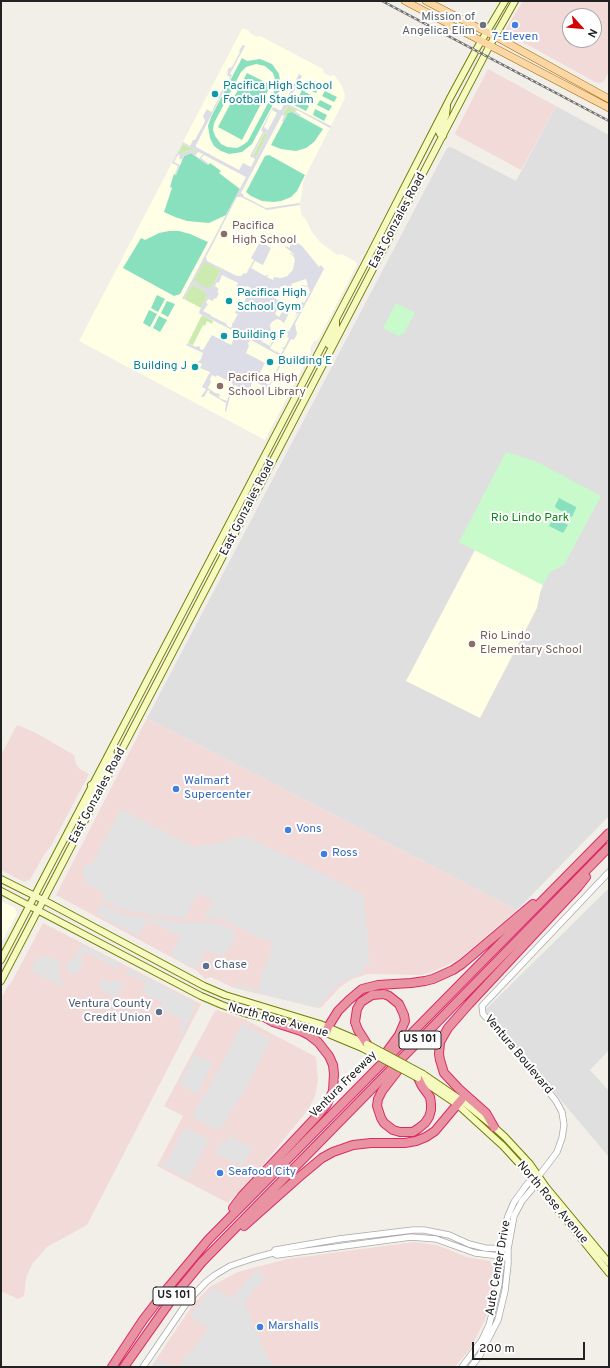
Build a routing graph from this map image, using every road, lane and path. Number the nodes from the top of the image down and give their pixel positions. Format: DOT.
graph roads {
  1 [pos="405,1"];
  2 [pos="426,1"];
  3 [pos="506,1"];
  4 [pos="515,1"];
  5 [pos="488,32"];
  6 [pos="495,36"];
  7 [pos="482,40"];
  8 [pos="490,45"];
  9 [pos="584,95"];
  10 [pos="602,95"];
  11 [pos="609,99"];
  12 [pos="609,103"];
  13 [pos="446,105"];
  14 [pos="609,108"];
  15 [pos="443,136"];
  16 [pos="336,320"];
  17 [pos="321,348"];
  18 [pos="328,354"];
  19 [pos="302,403"];
  20 [pos="111,748"];
  21 [pos="92,785"];
  22 [pos="101,790"];
  23 [pos="81,828"];
  24 [pos="609,833"];
  25 [pos="609,848"];
  26 [pos="609,872"];
  27 [pos="1,879"];
  28 [pos="553,890"];
  29 [pos="1,891"];
  30 [pos="34,896"];
  31 [pos="46,901"];
  32 [pos="29,906"];
  33 [pos="38,910"];
  34 [pos="1,960"];
  35 [pos="1,981"];
  36 [pos="266,1018"];
  37 [pos="327,1030"];
  38 [pos="421,1040"];
  39 [pos="364,1046"];
  40 [pos="374,1072"];
  41 [pos="421,1076"];
  42 [pos="460,1103"];
  43 [pos="494,1127"];
  44 [pos="536,1178"];
  45 [pos="231,1232"];
  46 [pos="208,1240"];
  47 [pos="505,1249"];
  48 [pos="273,1253"];
  49 [pos="502,1256"];
  50 [pos="508,1257"];
  51 [pos="609,1263"];
  52 [pos="609,1273"];
  53 [pos="112,1367"];
  54 [pos="124,1367"];
  55 [pos="143,1367"];
  56 [pos="462,1367"];
  57 [pos="471,1367"];
  1 -- 7 [label="main road"];
  2 -- 5 [label="main road"];
  3 -- 5 [label="main road, East Gonzales Road"];
  4 -- 6 [label="main road, East Gonzales Road"];
  5 -- 6 [label="main road"];
  5 -- 7 [label="main road, East Gonzales Road"];
  6 -- 8 [label="main road, East Gonzales Road"];
  6 -- 10 [label="main road"];
  7 -- 8 [label="main road"];
  7 -- 13 [label="main road, East Gonzales Road"];
  8 -- 9 [label="main road"];
  8 -- 15 [label="main road, East Gonzales Road"];
  9 -- 10 [label="main road"];
  9 -- 14 [label="main road"];
  10 -- 11 [label="main road"];
  10 -- 12 [label="main road"];
  13 -- 15 [label="main road"];
  13 -- 16 [label="main road, East Gonzales Road"];
  15 -- 18 [label="main road, East Gonzales Road"];
  16 -- 17 [label="main road, East Gonzales Road"];
  16 -- 18 [label="main road"];
  17 -- 19 [label="main road"];
  17 -- 20 [label="main road, East Gonzales Road"];
  18 -- 19 [label="main road, East Gonzales Road"];
  19 -- 22 [label="main road, East Gonzales Road"];
  20 -- 21 [label="main road, East Gonzales Road"];
  20 -- 22 [label="main road"];
  21 -- 23 [label="main road"];
  21 -- 30 [label="main road, East Gonzales Road"];
  22 -- 23 [label="main road, East Gonzales Road"];
  23 -- 31 [label="main road, East Gonzales Road"];
  24 -- 28 [label="highway, Ventura Freeway / US 101"];
  25 -- 38 [label="highway, Ventura Freeway / US 101"];
  25 -- 43 [label="highway"];
  26 -- 44 [label="street, Ventura Boulevard"];
  27 -- 30 [label="main road, North Rose Avenue"];
  28 -- 37 [label="highway"];
  28 -- 40 [label="highway, Ventura Freeway / US 101"];
  29 -- 32 [label="main road, North Rose Avenue"];
  30 -- 31 [label="main road, North Rose Avenue"];
  30 -- 32 [label="main road, East Gonzales Road"];
  31 -- 33 [label="main road, East Gonzales Road"];
  31 -- 37 [label="main road, North Rose Avenue"];
  32 -- 33 [label="main road, North Rose Avenue"];
  32 -- 34 [label="main road, East Gonzales Road"];
  33 -- 35 [label="main road, East Gonzales Road"];
  33 -- 36 [label="main road, North Rose Avenue"];
  36 -- 37 [label="main road, North Rose Avenue"];
  36 -- 46 [label="highway"];
  37 -- 39 [label="main road, North Rose Avenue"];
  38 -- 41 [label="highway"];
  38 -- 45 [label="highway, Ventura Freeway / US 101"];
  39 -- 40 [label="highway"];
  39 -- 41 [label="main road, North Rose Avenue, bridge"];
  40 -- 46 [label="highway, Ventura Freeway / US 101"];
  41 -- 42 [label="main road, North Rose Avenue"];
  42 -- 43 [label="main road, North Rose Avenue"];
  42 -- 44 [label="main road, North Rose Avenue"];
  42 -- 45 [label="highway"];
  43 -- 44 [label="main road, North Rose Avenue"];
  44 -- 47 [label="street, Auto Center Drive"];
  44 -- 51 [label="main road, North Rose Avenue"];
  44 -- 52 [label="main road, North Rose Avenue"];
  45 -- 54 [label="highway, Ventura Freeway / US 101"];
  46 -- 53 [label="highway, Ventura Freeway / US 101"];
  47 -- 48 [label="street"];
  47 -- 49 [label="street, Auto Center Drive"];
  47 -- 50 [label="street, Auto Center Drive"];
  48 -- 49 [label="street"];
  48 -- 55 [label="street"];
  49 -- 50 [label="street"];
  49 -- 56 [label="street, Auto Center Drive"];
  50 -- 57 [label="street, Auto Center Drive"];
}
